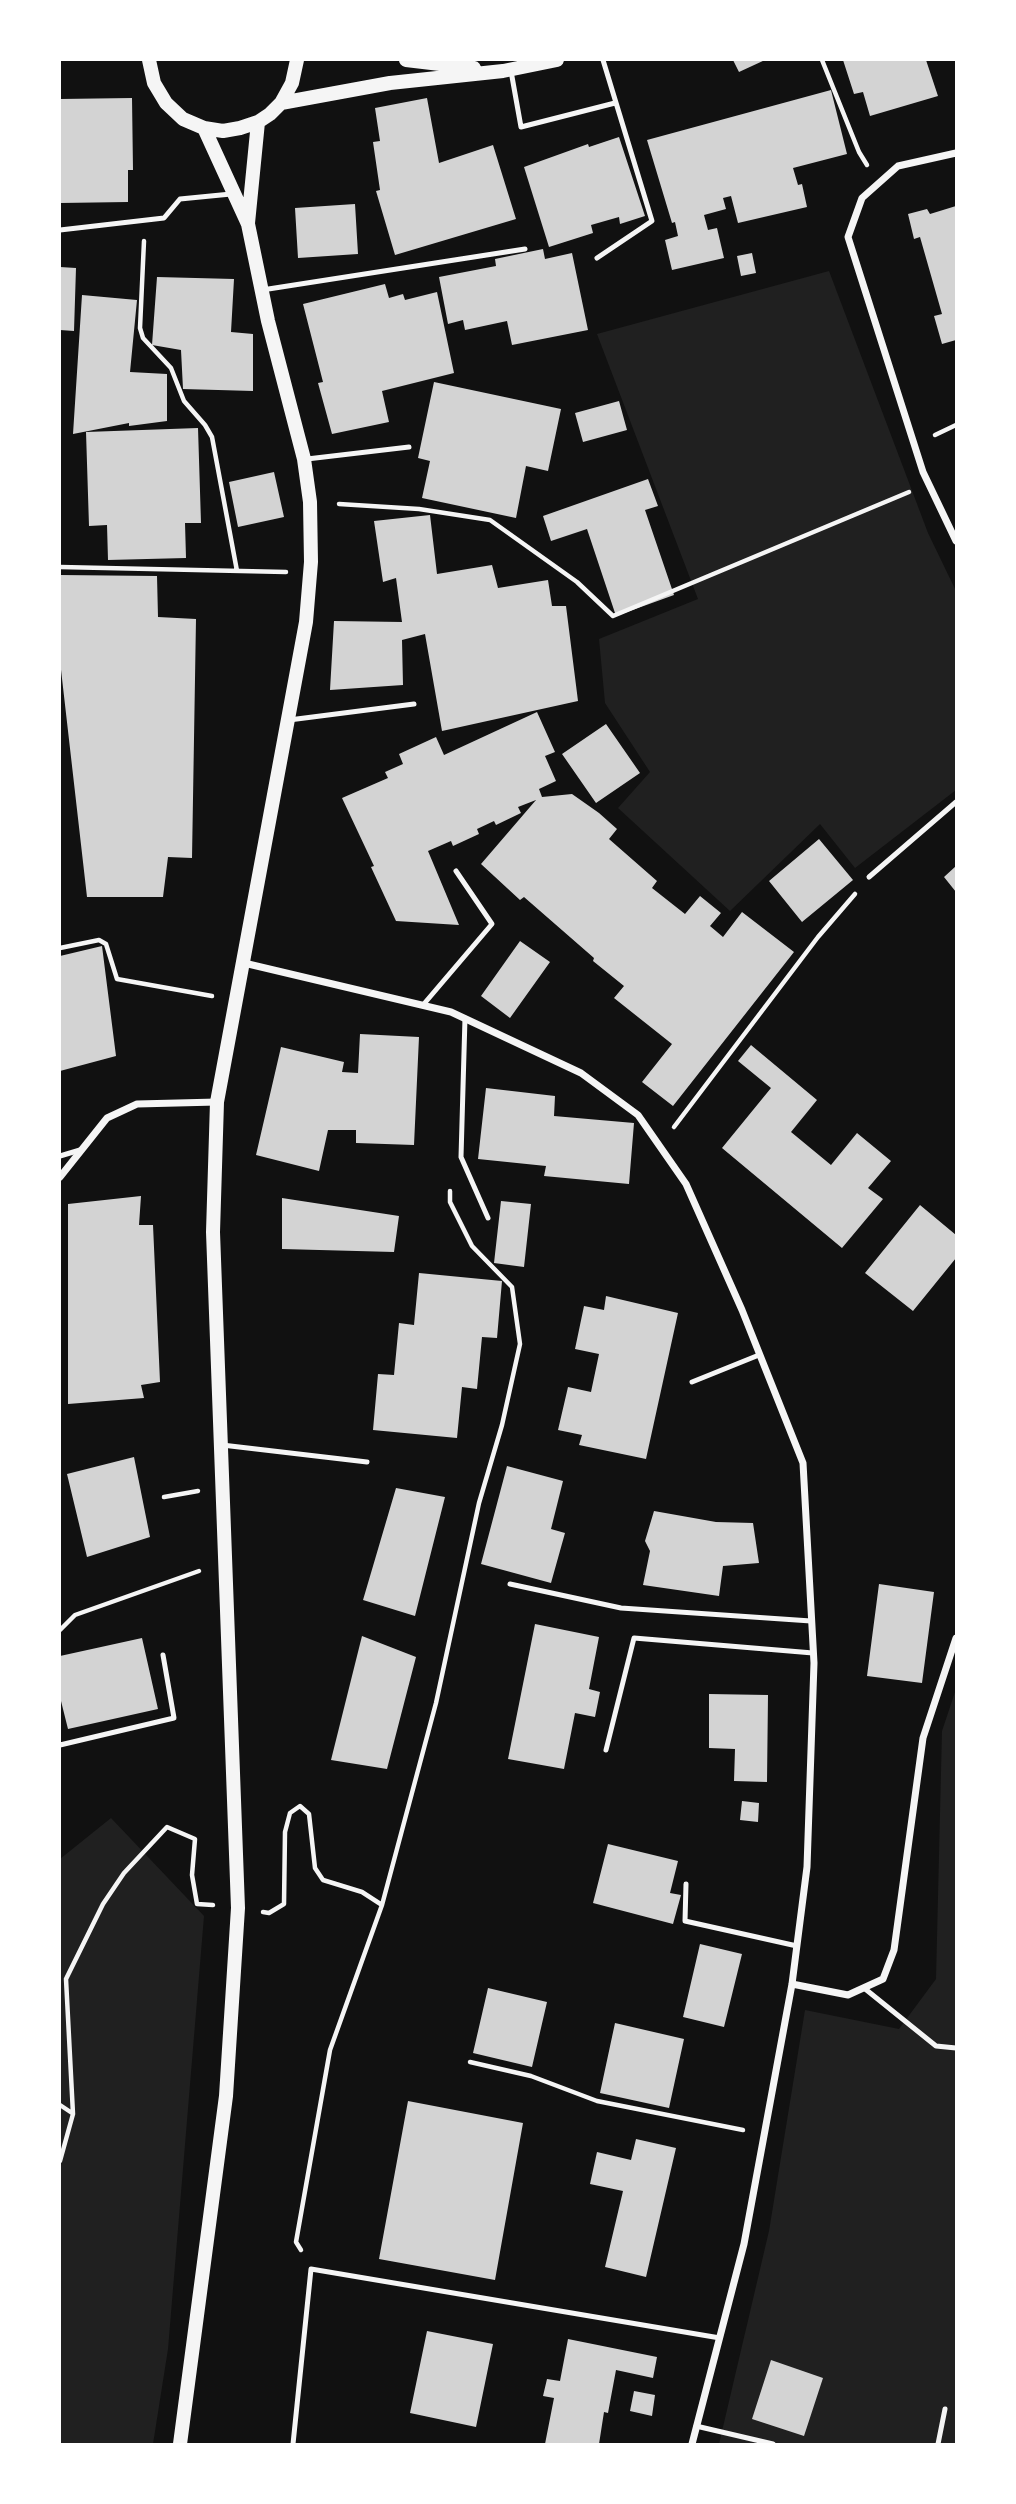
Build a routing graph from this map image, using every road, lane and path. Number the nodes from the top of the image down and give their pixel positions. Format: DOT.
graph roads {
  1 [pos="149,60"];
  2 [pos="296,60"];
  3 [pos="406,60"];
  4 [pos="556,60"];
  5 [pos="603,60"];
  6 [pos="822,60"];
  7 [pos="507,70"];
  8 [pos="281,103"];
  9 [pos="615,103"];
  10 [pos="258,122"];
  11 [pos="204,128"];
  12 [pos="957,153"];
  13 [pos="878,183"];
  14 [pos="234,193"];
  15 [pos="145,220"];
  16 [pos="248,224"];
  17 [pos="60,230"];
  18 [pos="525,249"];
  19 [pos="597,258"];
  20 [pos="262,290"];
  21 [pos="409,447"];
  22 [pos="303,459"];
  23 [pos="929,484"];
  24 [pos="339,504"];
  25 [pos="957,541"];
  26 [pos="60,567"];
  27 [pos="237,570"];
  28 [pos="310,572"];
  29 [pos="414,704"];
  30 [pos="288,720"];
  31 [pos="957,802"];
  32 [pos="456,871"];
  33 [pos="869,877"];
  34 [pos="60,948"];
  35 [pos="244,963"];
  36 [pos="236,1000"];
  37 [pos="423,1005"];
  38 [pos="465,1018"];
  39 [pos="217,1102"];
  40 [pos="660,1146"];
  41 [pos="80,1150"];
  42 [pos="60,1156"];
  43 [pos="60,1177"];
  44 [pos="450,1188"];
  45 [pos="488,1218"];
  46 [pos="759,1355"];
  47 [pos="692,1382"];
  48 [pos="222,1445"];
  49 [pos="368,1462"];
  50 [pos="226,1561"];
  51 [pos="510,1584"];
  52 [pos="811,1621"];
  53 [pos="60,1630"];
  54 [pos="957,1638"];
  55 [pos="813,1653"];
  56 [pos="163,1655"];
  57 [pos="60,1745"];
  58 [pos="606,1750"];
  59 [pos="687,1884"];
  60 [pos="382,1905"];
  61 [pos="238,1908"];
  62 [pos="797,1946"];
  63 [pos="792,1984"];
  64 [pos="864,1988"];
  65 [pos="957,2048"];
  66 [pos="470,2062"];
  67 [pos="60,2105"];
  68 [pos="73,2114"];
  69 [pos="764,2134"];
  70 [pos="60,2161"];
  71 [pos="311,2269"];
  72 [pos="720,2338"];
  73 [pos="945,2409"];
  74 [pos="696,2427"];
  75 [pos="180,2445"];
  76 [pos="293,2445"];
  77 [pos="692,2445"];
  78 [pos="773,2445"];
  79 [pos="938,2445"];
  1 -- 11 [label="main road"];
  2 -- 8 [label="main road"];
  3 -- 7 [label="main road"];
  4 -- 7 [label="main road"];
  5 -- 9 [label="lane"];
  6 -- 13 [label="path"];
  7 -- 8 [label="main road"];
  7 -- 9 [label="lane"];
  8 -- 10 [label="main road"];
  9 -- 19 [label="lane"];
  10 -- 11 [label="main road"];
  10 -- 16 [label="main road"];
  11 -- 14 [label="main road"];
  12 -- 13 [label="street"];
  13 -- 23 [label="street"];
  14 -- 15 [label="lane"];
  14 -- 16 [label="main road"];
  15 -- 17 [label="lane"];
  15 -- 27 [label="path"];
  16 -- 20 [label="main road"];
  18 -- 20 [label="lane"];
  20 -- 22 [label="main road"];
  21 -- 22 [label="lane"];
  22 -- 28 [label="main road"];
  23 -- 24 [label="path"];
  23 -- 25 [label="street"];
  26 -- 27 [label="path"];
  27 -- 28 [label="path"];
  28 -- 30 [label="main road"];
  29 -- 30 [label="lane"];
  30 -- 35 [label="main road"];
  31 -- 33 [label="lane"];
  32 -- 37 [label="lane"];
  33 -- 40 [label="path"];
  34 -- 36 [label="path"];
  35 -- 36 [label="main road"];
  35 -- 37 [label="street"];
  36 -- 39 [label="main road"];
  37 -- 38 [label="street"];
  38 -- 40 [label="street"];
  38 -- 45 [label="lane"];
  39 -- 41 [label="street"];
  39 -- 48 [label="main road"];
  40 -- 46 [label="street"];
  41 -- 42 [label="lane"];
  41 -- 43 [label="street"];
  44 -- 60 [label="path"];
  46 -- 47 [label="lane"];
  46 -- 52 [label="street"];
  48 -- 49 [label="lane"];
  48 -- 50 [label="main road"];
  50 -- 53 [label="path"];
  50 -- 61 [label="main road"];
  51 -- 52 [label="lane"];
  52 -- 55 [label="street"];
  54 -- 64 [label="street"];
  55 -- 58 [label="lane"];
  55 -- 62 [label="street"];
  56 -- 57 [label="lane"];
  59 -- 62 [label="lane"];
  60 -- 61 [label="path"];
  60 -- 71 [label="path"];
  61 -- 68 [label="path"];
  61 -- 75 [label="main road"];
  62 -- 63 [label="street"];
  63 -- 64 [label="street"];
  63 -- 69 [label="street"];
  64 -- 65 [label="lane"];
  66 -- 69 [label="path"];
  67 -- 68 [label="path"];
  68 -- 70 [label="path"];
  69 -- 72 [label="street"];
  71 -- 72 [label="lane"];
  71 -- 76 [label="lane"];
  72 -- 74 [label="street"];
  73 -- 79 [label="lane"];
  74 -- 77 [label="street"];
  74 -- 78 [label="lane"];
}
